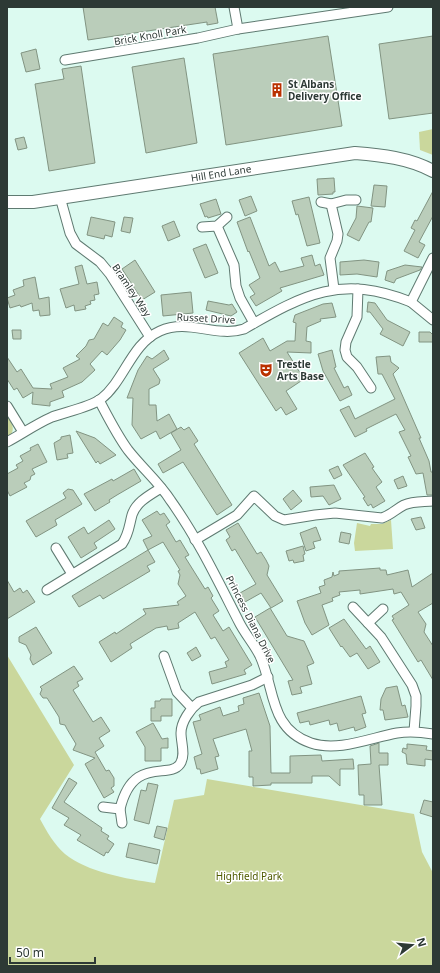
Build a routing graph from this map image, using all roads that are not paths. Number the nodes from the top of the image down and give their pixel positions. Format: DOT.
graph roads {
  1 [pos="234,7"];
  2 [pos="388,7"];
  3 [pos="238,29"];
  4 [pos="65,60"];
  5 [pos="433,171"];
  6 [pos="60,197"];
  7 [pos="356,200"];
  8 [pos="7,202"];
  9 [pos="321,202"];
  10 [pos="331,204"];
  11 [pos="227,217"];
  12 [pos="218,226"];
  13 [pos="202,227"];
  14 [pos="433,258"];
  15 [pos="334,289"];
  16 [pos="358,289"];
  17 [pos="411,302"];
  18 [pos="433,320"];
  19 [pos="254,323"];
  20 [pos="150,337"];
  21 [pos="371,388"];
  22 [pos="99,400"];
  23 [pos="7,406"];
  24 [pos="24,432"];
  25 [pos="7,442"];
  26 [pos="161,488"];
  27 [pos="433,501"];
  28 [pos="195,540"];
  29 [pos="56,548"];
  30 [pos="72,574"];
  31 [pos="47,590"];
  32 [pos="353,607"];
  33 [pos="383,609"];
  34 [pos="368,623"];
  35 [pos="164,656"];
  36 [pos="268,677"];
  37 [pos="192,708"];
  38 [pos="414,731"];
  39 [pos="433,734"];
  40 [pos="103,806"];
  41 [pos="120,809"];
  42 [pos="122,823"];
  1 -- 3 [label="street"];
  2 -- 3 [label="street, Brick Knoll Park"];
  3 -- 4 [label="street, Brick Knoll Park"];
  5 -- 6 [label="street, Hill End Lane"];
  6 -- 8 [label="street, Hill End Lane"];
  6 -- 20 [label="street, Bramley Way"];
  7 -- 10 [label="street"];
  9 -- 10 [label="street"];
  10 -- 15 [label="street"];
  11 -- 12 [label="street"];
  12 -- 13 [label="street"];
  12 -- 19 [label="street"];
  14 -- 17 [label="street"];
  15 -- 16 [label="street, Russet Drive"];
  15 -- 19 [label="street, Russet Drive"];
  16 -- 17 [label="street, Russet Drive"];
  16 -- 21 [label="street"];
  17 -- 18 [label="street, Russet Drive"];
  19 -- 20 [label="street, Russet Drive"];
  20 -- 22 [label="street, Russet Drive"];
  22 -- 24 [label="street, Russet Drive"];
  22 -- 26 [label="street, Princess Diana Drive"];
  23 -- 24 [label="street"];
  24 -- 25 [label="street, Russet Drive"];
  26 -- 28 [label="street, Princess Diana Drive"];
  26 -- 30 [label="street"];
  27 -- 28 [label="street"];
  28 -- 36 [label="street, Princess Diana Drive"];
  29 -- 30 [label="street"];
  30 -- 31 [label="street"];
  32 -- 34 [label="street"];
  33 -- 34 [label="street"];
  34 -- 38 [label="street"];
  35 -- 37 [label="street"];
  36 -- 37 [label="street"];
  36 -- 38 [label="street, Princess Diana Drive"];
  37 -- 41 [label="street"];
  38 -- 39 [label="street, Princess Diana Drive"];
  40 -- 41 [label="street"];
  41 -- 42 [label="street"];
}
